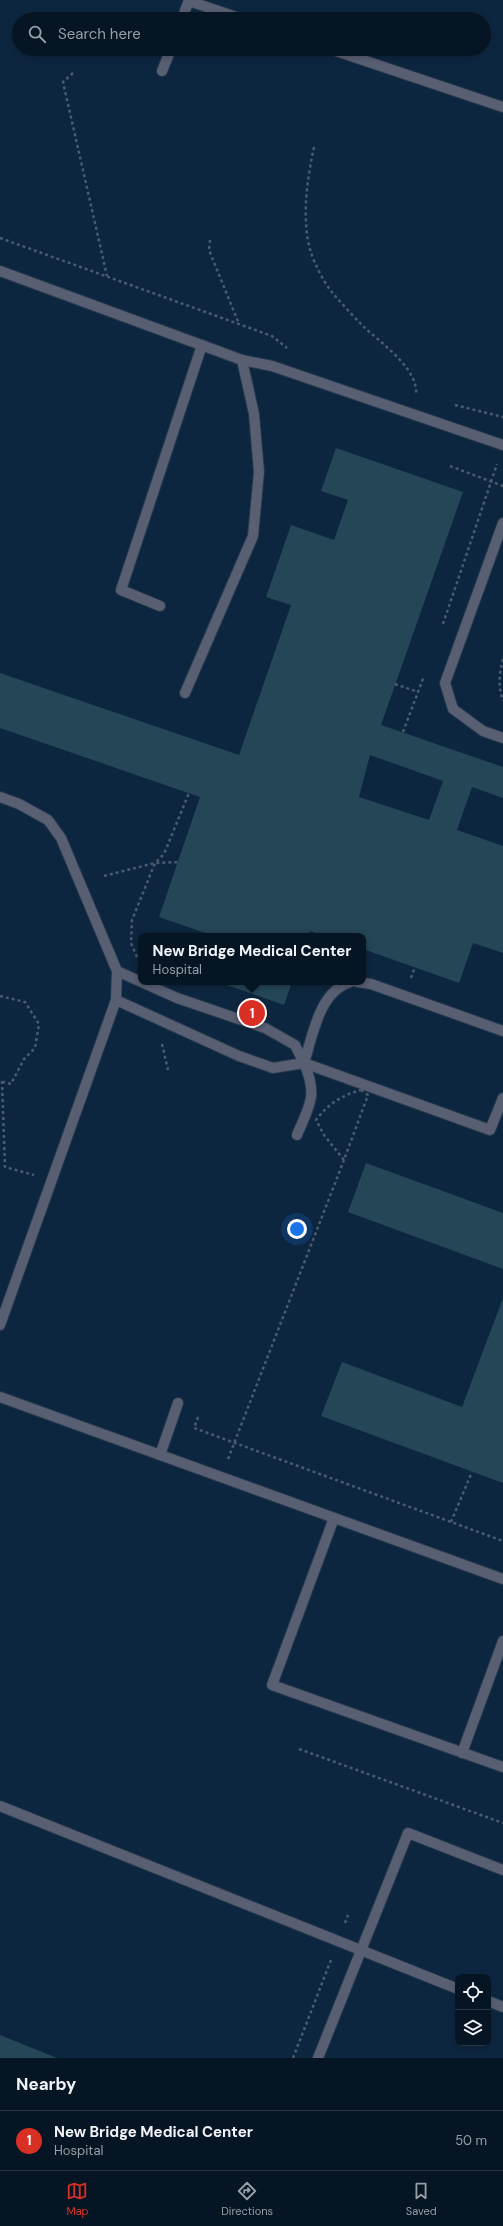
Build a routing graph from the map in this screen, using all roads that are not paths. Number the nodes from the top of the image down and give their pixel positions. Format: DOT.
graph roads {
  1 [pos="189,1"];
  2 [pos="185,12"];
  3 [pos="221,12"];
  4 [pos="168,56"];
  5 [pos="351,56"];
  6 [pos="162,71"];
  7 [pos="503,107"];
  8 [pos="0,271"];
  9 [pos="202,345"];
  10 [pos="242,360"];
  11 [pos="503,445"];
  12 [pos="503,523"];
  13 [pos="160,606"];
  14 [pos="185,694"];
  15 [pos="503,738"];
  16 [pos="0,797"];
  17 [pos="117,972"];
  18 [pos="138,981"];
  19 [pos="366,983"];
  20 [pos="147,985"];
  21 [pos="341,985"];
  22 [pos="116,1000"];
  23 [pos="503,1031"];
  24 [pos="304,1063"];
  25 [pos="503,1098"];
  26 [pos="297,1135"];
  27 [pos="0,1325"];
  28 [pos="0,1397"];
  29 [pos="178,1403"];
  30 [pos="160,1455"];
  31 [pos="334,1518"];
  32 [pos="503,1579"];
  33 [pos="503,1641"];
  34 [pos="462,1753"];
  35 [pos="503,1767"];
  36 [pos="0,1806"];
  37 [pos="503,1870"];
  38 [pos="362,1950"];
  39 [pos="455,1988"];
  40 [pos="491,2002"];
  41 [pos="502,2004"];
  42 [pos="318,2058"];
  1 -- 2 [label="lane"];
  1 -- 3 [label="lane"];
  4 -- 6 [label="lane"];
  5 -- 7 [label="lane"];
  8 -- 9 [label="lane"];
  9 -- 10 [label="lane"];
  9 -- 13 [label="lane"];
  10 -- 11 [label="lane"];
  10 -- 14 [label="lane"];
  12 -- 15 [label="lane"];
  16 -- 17 [label="lane"];
  17 -- 18 [label="lane"];
  17 -- 22 [label="lane"];
  19 -- 23 [label="lane"];
  20 -- 24 [label="lane"];
  21 -- 24 [label="lane"];
  22 -- 24 [label="lane"];
  22 -- 27 [label="lane"];
  24 -- 25 [label="lane"];
  24 -- 26 [label="lane"];
  28 -- 30 [label="lane"];
  29 -- 30 [label="lane"];
  30 -- 31 [label="lane"];
  31 -- 32 [label="lane"];
  31 -- 34 [label="lane"];
  33 -- 34 [label="lane"];
  34 -- 35 [label="lane"];
  36 -- 38 [label="lane"];
  37 -- 38 [label="lane"];
  38 -- 39 [label="lane"];
  38 -- 42 [label="lane"];
  40 -- 41 [label="lane"];
}
